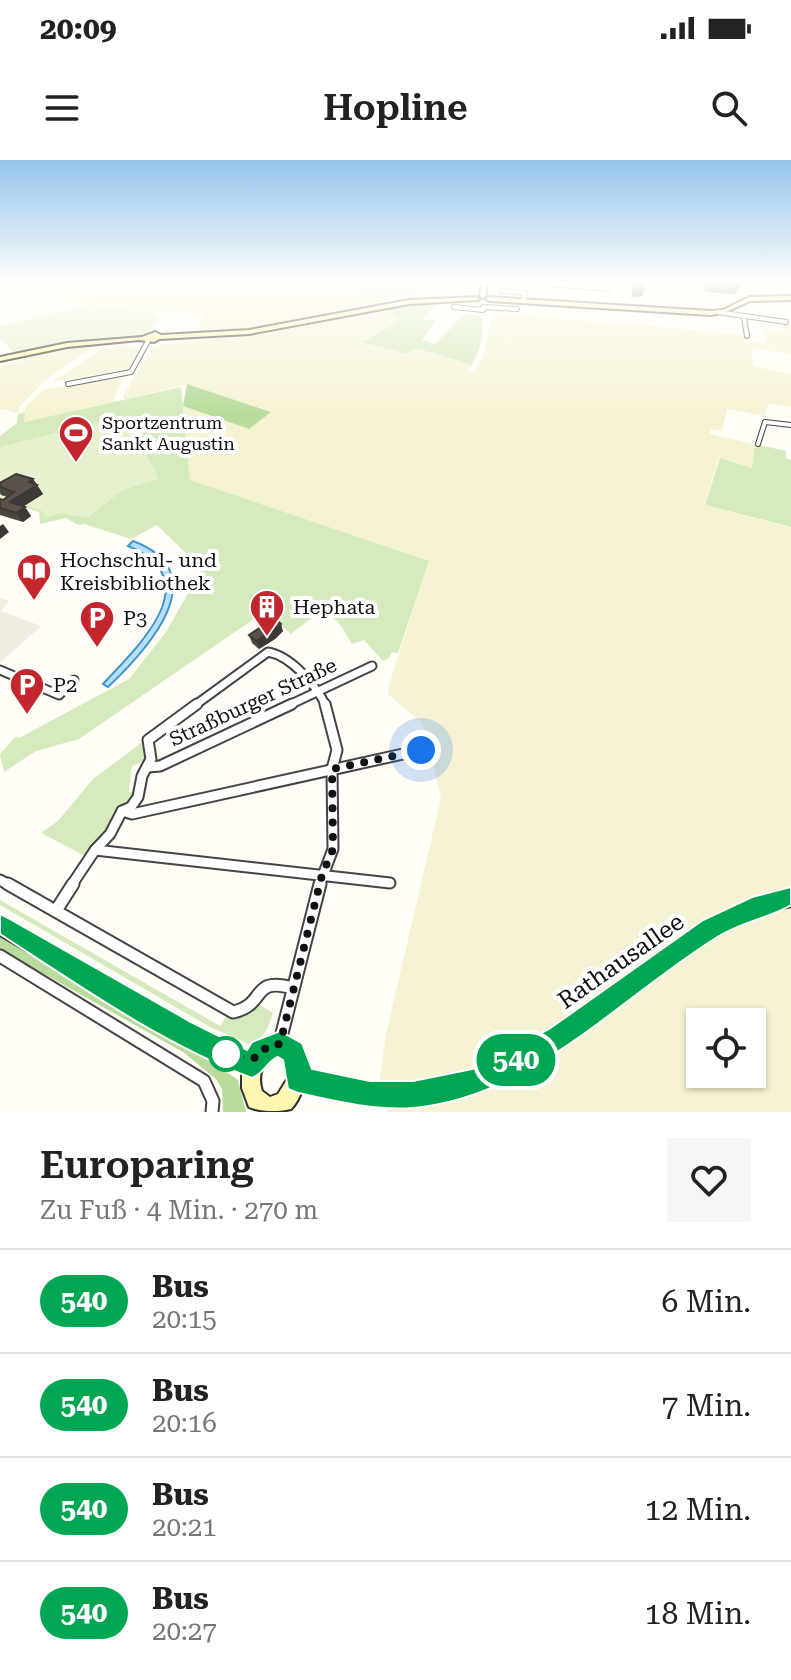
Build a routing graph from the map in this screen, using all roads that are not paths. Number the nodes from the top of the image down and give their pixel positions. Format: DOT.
graph roads {
  1 [pos="279,326"];
  2 [pos="745,326"];
  3 [pos="747,336"];
  4 [pos="145,339"];
  5 [pos="0,359"];
  6 [pos="68,384"];
  7 [pos="791,425"];
  8 [pos="758,444"];
  9 [pos="372,666"];
  10 [pos="0,670"];
  11 [pos="74,680"];
  12 [pos="319,692"];
  13 [pos="421,750"];
  14 [pos="148,767"];
  15 [pos="332,769"];
  16 [pos="122,811"];
  17 [pos="95,850"];
  18 [pos="322,875"];
  19 [pos="0,880"];
  20 [pos="390,883"];
  21 [pos="791,898"];
  22 [pos="57,909"];
  23 [pos="0,926"];
  24 [pos="0,956"];
  25 [pos="293,988"];
  26 [pos="280,1044"];
  27 [pos="252,1065"];
  28 [pos="298,1080"];
  29 [pos="268,1110"];
  30 [pos="212,1112"];
  1 -- 4 [label="main road"];
  2 -- 3 [label="street"];
  4 -- 5 [label="main road"];
  4 -- 6 [label="street"];
  7 -- 8 [label="street"];
  9 -- 12 [label="street, Straßburger Straße"];
  10 -- 11 [label="street"];
  12 -- 14 [label="street, Straßburger Straße"];
  12 -- 14 [label="street"];
  12 -- 15 [label="street"];
  13 -- 15 [label="street"];
  14 -- 16 [label="street"];
  15 -- 16 [label="street"];
  15 -- 18 [label="street"];
  16 -- 17 [label="street"];
  17 -- 18 [label="street"];
  17 -- 22 [label="street"];
  18 -- 20 [label="street"];
  18 -- 25 [label="street"];
  19 -- 22 [label="street"];
  21 -- 28 [label="main road, Rathausallee"];
  22 -- 25 [label="street"];
  23 -- 27 [label="main road"];
  24 -- 30 [label="street"];
  25 -- 26 [label="street"];
  26 -- 27 [label="main road"];
  26 -- 28 [label="main road"];
  27 -- 29 [label="main road"];
  28 -- 29 [label="main road"];
}
